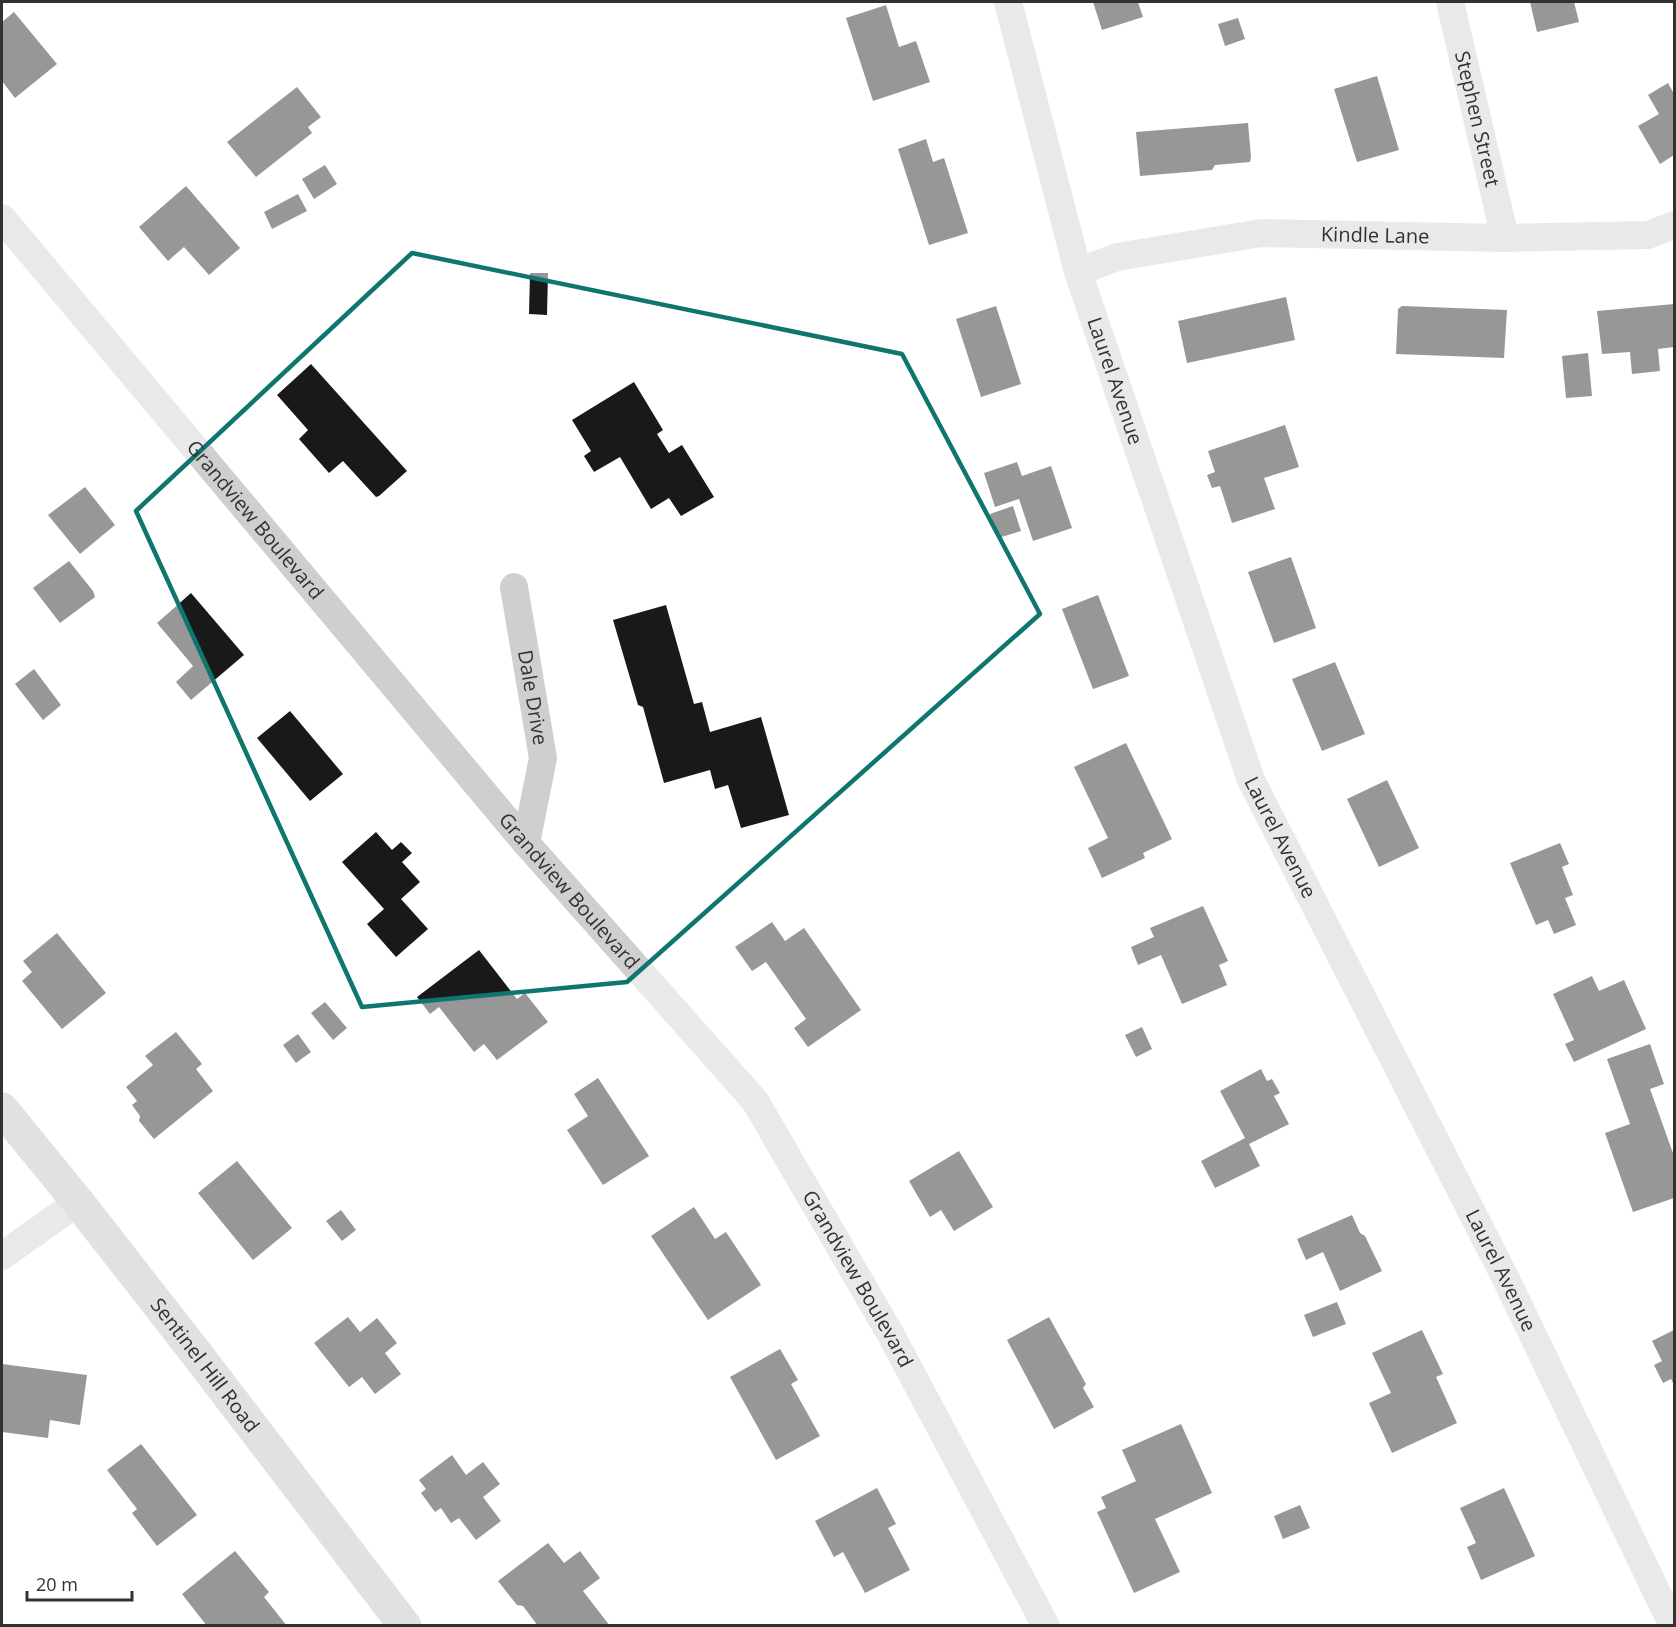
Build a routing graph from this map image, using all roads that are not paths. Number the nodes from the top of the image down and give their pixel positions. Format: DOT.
graph roads {
  1 [pos="1008,2"];
  2 [pos="1450,2"];
  3 [pos="1674,225"];
  4 [pos="4,226"];
  5 [pos="1505,238"];
  6 [pos="1078,272"];
  7 [pos="514,587"];
  8 [pos="526,843"];
  9 [pos="2,1109"];
  10 [pos="78,1202"];
  11 [pos="2,1256"];
  12 [pos="405,1626"];
  13 [pos="1046,1626"];
  14 [pos="1673,1626"];
  1 -- 6 [label="street, Laurel Avenue"];
  2 -- 5 [label="street, Stephen Street"];
  3 -- 5 [label="street, Kindle Lane"];
  4 -- 8 [label="street, Grandview Boulevard"];
  5 -- 6 [label="street, Kindle Lane"];
  6 -- 14 [label="street, Laurel Avenue"];
  7 -- 8 [label="street, Dale Drive"];
  8 -- 13 [label="street, Grandview Boulevard"];
  9 -- 10 [label="main road, Sentinel Hill Road"];
  10 -- 11 [label="street"];
  10 -- 12 [label="main road, Sentinel Hill Road"];
}
